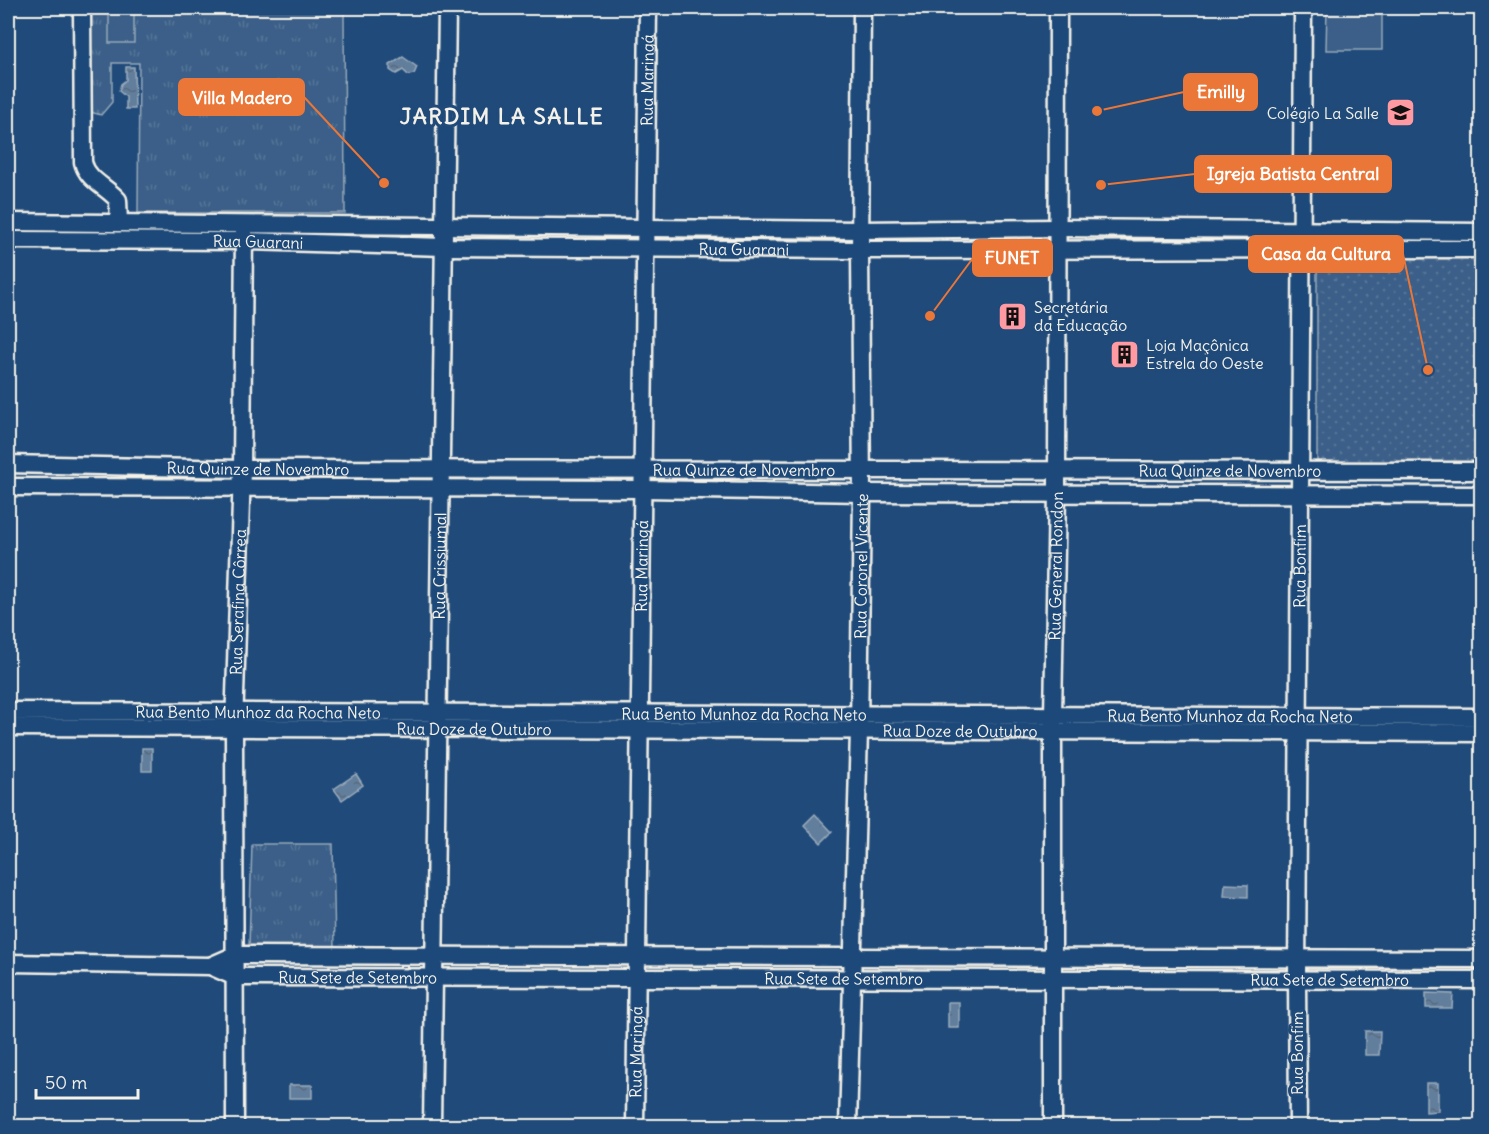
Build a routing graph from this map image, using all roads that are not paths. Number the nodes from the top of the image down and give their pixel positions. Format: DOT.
graph roads {
  1 [pos="82,8"];
  2 [pos="447,8"];
  3 [pos="648,8"];
  4 [pos="862,8"];
  5 [pos="1058,8"];
  6 [pos="1303,8"];
  7 [pos="8,222"];
  8 [pos="119,223"];
  9 [pos="244,223"];
  10 [pos="444,227"];
  11 [pos="645,227"];
  12 [pos="1058,228"];
  13 [pos="861,230"];
  14 [pos="1302,230"];
  15 [pos="1482,232"];
  16 [pos="8,240"];
  17 [pos="244,241"];
  18 [pos="444,247"];
  19 [pos="645,247"];
  20 [pos="1058,249"];
  21 [pos="1302,249"];
  22 [pos="1482,249"];
  23 [pos="860,250"];
  24 [pos="8,464"];
  25 [pos="242,469"];
  26 [pos="441,469"];
  27 [pos="644,469"];
  28 [pos="862,469"];
  29 [pos="1056,469"];
  30 [pos="1300,471"];
  31 [pos="1482,471"];
  32 [pos="8,487"];
  33 [pos="241,488"];
  34 [pos="441,489"];
  35 [pos="644,489"];
  36 [pos="862,493"];
  37 [pos="1057,493"];
  38 [pos="1300,495"];
  39 [pos="1482,495"];
  40 [pos="8,711"];
  41 [pos="1482,717"];
  42 [pos="234,720"];
  43 [pos="437,721"];
  44 [pos="640,722"];
  45 [pos="859,723"];
  46 [pos="1054,724"];
  47 [pos="1298,725"];
  48 [pos="8,727"];
  49 [pos="1482,733"];
  50 [pos="235,955"];
  51 [pos="434,956"];
  52 [pos="637,956"];
  53 [pos="853,957"];
  54 [pos="1052,958"];
  55 [pos="1297,958"];
  56 [pos="1482,959"];
  57 [pos="8,963"];
  58 [pos="210,966"];
  59 [pos="235,977"];
  60 [pos="637,977"];
  61 [pos="434,978"];
  62 [pos="852,978"];
  63 [pos="1052,979"];
  64 [pos="1297,979"];
  65 [pos="1482,980"];
  66 [pos="235,1126"];
  67 [pos="432,1126"];
  68 [pos="635,1126"];
  69 [pos="848,1126"];
  70 [pos="1053,1126"];
  71 [pos="1298,1126"];
  1 -- 8 [label="street"];
  2 -- 10 [label="street, Rua Crissiumal"];
  3 -- 11 [label="street, Rua Maringá"];
  4 -- 13 [label="street, Rua Coronel Vicente"];
  5 -- 12 [label="street, Rua General Rondon"];
  6 -- 14 [label="street, Rua Bonfim"];
  7 -- 8 [label="street, Rua Guarani"];
  8 -- 9 [label="street, Rua Guarani"];
  9 -- 10 [label="street, Rua Guarani"];
  9 -- 17 [label="street, Rua Serafina Côrrea"];
  10 -- 11 [label="street, Rua Guarani"];
  10 -- 18 [label="street, Rua Crissiumal"];
  11 -- 13 [label="street, Rua Guarani"];
  11 -- 19 [label="street, Rua Maringá"];
  12 -- 13 [label="street, Rua Guarani"];
  12 -- 14 [label="street, Rua Guarani"];
  12 -- 20 [label="street, Rua General Rondon"];
  13 -- 23 [label="street, Rua Coronel Vicente"];
  14 -- 15 [label="street, Rua Guarani"];
  14 -- 21 [label="street, Rua Bonfim"];
  16 -- 17 [label="street, Rua Guarani"];
  17 -- 18 [label="street, Rua Guarani"];
  17 -- 25 [label="street, Rua Serafina Côrrea"];
  18 -- 19 [label="street, Rua Guarani"];
  18 -- 26 [label="street, Rua Crissiumal"];
  19 -- 23 [label="street, Rua Guarani"];
  19 -- 27 [label="street, Rua Maringá"];
  20 -- 21 [label="street, Rua Guarani"];
  20 -- 23 [label="street, Rua Guarani"];
  20 -- 29 [label="street, Rua General Rondon"];
  21 -- 22 [label="street, Rua Guarani"];
  21 -- 30 [label="street, Rua Bonfim"];
  23 -- 28 [label="street, Rua Coronel Vicente"];
  24 -- 25 [label="street, Rua Quinze de Novembro"];
  25 -- 26 [label="street, Rua Quinze de Novembro"];
  25 -- 33 [label="street, Rua Serafina Côrrea"];
  26 -- 27 [label="street, Rua Quinze de Novembro"];
  26 -- 34 [label="street, Rua Crissiumal"];
  27 -- 28 [label="street, Rua Quinze de Novembro"];
  27 -- 35 [label="street, Rua Maringá"];
  28 -- 29 [label="street, Rua Quinze de Novembro"];
  28 -- 36 [label="street, Rua Coronel Vicente"];
  29 -- 30 [label="street, Rua Quinze de Novembro"];
  29 -- 37 [label="street, Rua General Rondon"];
  30 -- 31 [label="street, Rua Quinze de Novembro"];
  30 -- 38 [label="street, Rua Bonfim"];
  32 -- 33 [label="street, Rua Quinze de Novembro"];
  33 -- 34 [label="street, Rua Quinze de Novembro"];
  33 -- 42 [label="street, Rua Serafina Côrrea"];
  34 -- 35 [label="street, Rua Quinze de Novembro"];
  34 -- 43 [label="street, Rua Crissiumal"];
  35 -- 36 [label="street, Rua Quinze de Novembro"];
  35 -- 44 [label="street, Rua Maringá"];
  36 -- 37 [label="street, Rua Quinze de Novembro"];
  36 -- 45 [label="street, Rua Coronel Vicente"];
  37 -- 38 [label="street, Rua Quinze de Novembro"];
  37 -- 46 [label="street, Rua General Rondon"];
  38 -- 39 [label="street, Rua Quinze de Novembro"];
  38 -- 47 [label="street, Rua Bonfim"];
  40 -- 42 [label="street, Rua Bento Munhoz da Rocha Neto"];
  41 -- 47 [label="street, Rua Bento Munhoz da Rocha Neto"];
  42 -- 43 [label="street, Rua Bento Munhoz da Rocha Neto"];
  42 -- 48 [label="street"];
  42 -- 50 [label="street, Rua Serafina Côrrea"];
  43 -- 44 [label="street, Rua Bento Munhoz da Rocha Neto"];
  43 -- 51 [label="street, Rua Crissiumal"];
  44 -- 45 [label="street, Rua Bento Munhoz da Rocha Neto"];
  44 -- 52 [label="street, Rua Maringá"];
  45 -- 46 [label="street, Rua Bento Munhoz da Rocha Neto"];
  45 -- 53 [label="street, Rua Coronel Vicente"];
  46 -- 47 [label="street, Rua Bento Munhoz da Rocha Neto"];
  46 -- 54 [label="street, Rua General Rondon"];
  47 -- 49 [label="street"];
  47 -- 55 [label="street, Rua Bonfim"];
  50 -- 51 [label="street, Rua Sete de Setembro"];
  50 -- 58 [label="street, Rua Sete de Setembro"];
  50 -- 59 [label="street, Rua Serafina Côrrea"];
  51 -- 52 [label="street, Rua Sete de Setembro"];
  51 -- 61 [label="street, Rua Crissiumal"];
  52 -- 53 [label="street, Rua Sete de Setembro"];
  52 -- 60 [label="street, Rua Maringá"];
  53 -- 54 [label="street, Rua Sete de Setembro"];
  53 -- 62 [label="street, Rua Coronel Vicente"];
  54 -- 55 [label="street, Rua Sete de Setembro"];
  54 -- 63 [label="street, Rua General Rondon"];
  55 -- 56 [label="street, Rua Sete de Setembro"];
  55 -- 64 [label="street, Rua Bonfim"];
  57 -- 58 [label="street, Rua Sete de Setembro"];
  58 -- 59 [label="street, Rua Sete de Setembro"];
  59 -- 61 [label="street, Rua Sete de Setembro"];
  59 -- 66 [label="street, Rua Serafina Côrrea"];
  60 -- 61 [label="street, Rua Sete de Setembro"];
  60 -- 62 [label="street, Rua Sete de Setembro"];
  60 -- 68 [label="street, Rua Maringá"];
  61 -- 67 [label="street, Rua Crissiumal"];
  62 -- 63 [label="street, Rua Sete de Setembro"];
  62 -- 69 [label="street, Rua Coronel Vicente"];
  63 -- 64 [label="street, Rua Sete de Setembro"];
  63 -- 70 [label="street, Rua General Rondon"];
  64 -- 65 [label="street, Rua Sete de Setembro"];
  64 -- 71 [label="street, Rua Bonfim"];
}
